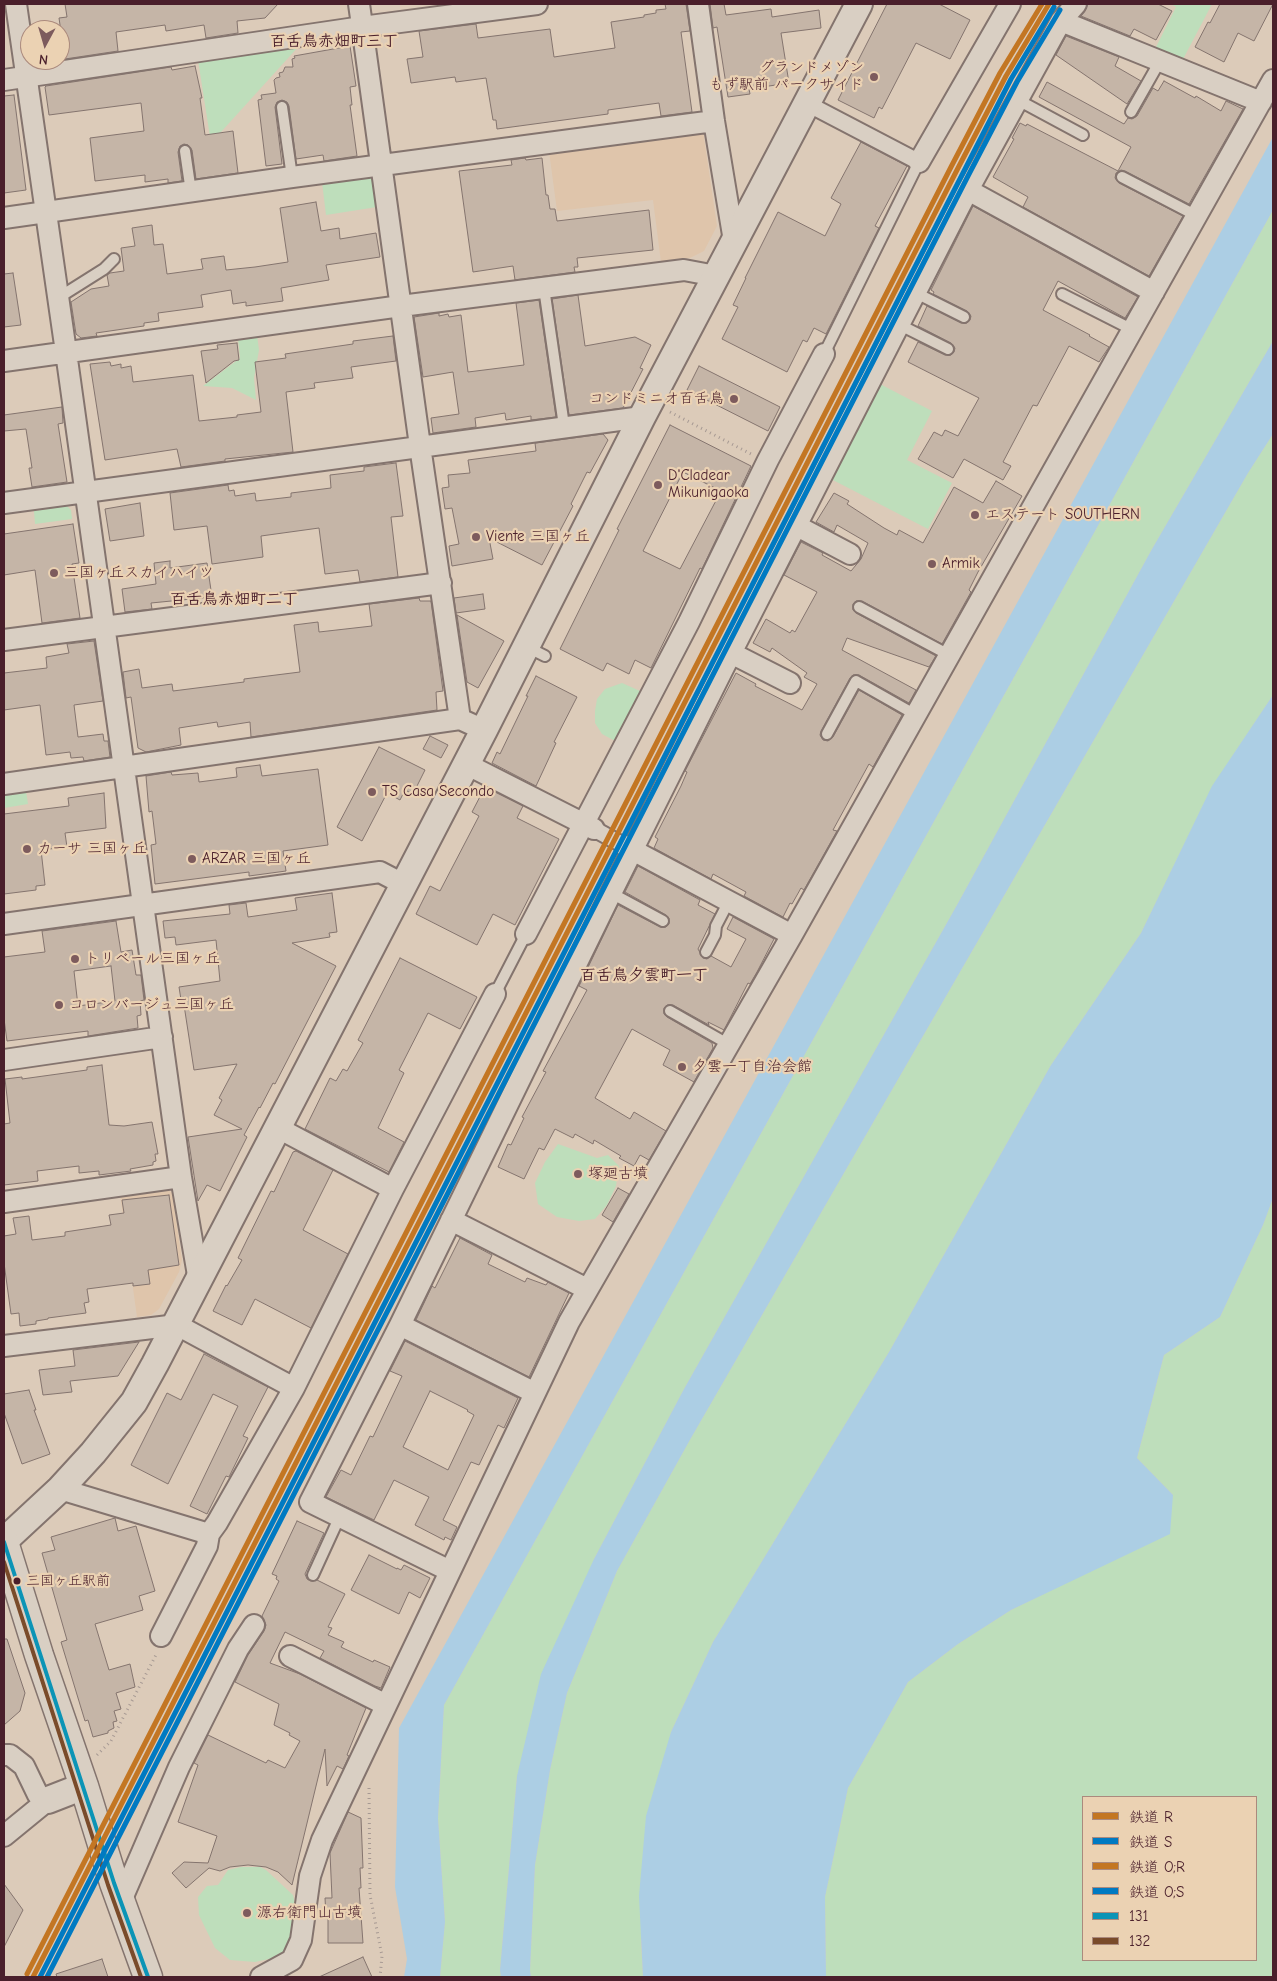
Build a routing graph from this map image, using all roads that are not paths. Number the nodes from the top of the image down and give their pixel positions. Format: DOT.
graph roads {
  1 [pos="16,4"];
  2 [pos="359,4"];
  3 [pos="537,4"];
  4 [pos="698,4"];
  5 [pos="859,4"];
  6 [pos="1008,4"];
  7 [pos="1076,4"];
  8 [pos="1061,20"];
  9 [pos="362,27"];
  10 [pos="1160,61"];
  11 [pos="26,77"];
  12 [pos="4,80"];
  13 [pos="1273,80"];
  14 [pos="1018,100"];
  15 [pos="1261,102"];
  16 [pos="808,104"];
  17 [pos="282,108"];
  18 [pos="1131,112"];
  19 [pos="714,121"];
  20 [pos="1083,135"];
  21 [pos="186,151"];
  22 [pos="919,162"];
  23 [pos="381,165"];
  24 [pos="292,177"];
  25 [pos="1122,177"];
  26 [pos="968,190"];
  27 [pos="191,192"];
  28 [pos="45,212"];
  29 [pos="1196,216"];
  30 [pos="4,218"];
  31 [pos="734,241"];
  32 [pos="114,259"];
  33 [pos="716,276"];
  34 [pos="544,288"];
  35 [pos="1154,292"];
  36 [pos="916,293"];
  37 [pos="1062,294"];
  38 [pos="58,298"];
  39 [pos="401,306"];
  40 [pos="964,317"];
  41 [pos="900,325"];
  42 [pos="1134,330"];
  43 [pos="948,349"];
  44 [pos="66,352"];
  45 [pos="824,354"];
  46 [pos="4,362"];
  47 [pos="642,416"];
  48 [pos="564,426"];
  49 [pos="420,446"];
  50 [pos="85,492"];
  51 [pos="4,503"];
  52 [pos="797,526"];
  53 [pos="850,554"];
  54 [pos="441,583"];
  55 [pos="859,607"];
  56 [pos="103,626"];
  57 [pos="4,640"];
  58 [pos="731,653"];
  59 [pos="949,655"];
  60 [pos="790,683"];
  61 [pos="916,715"];
  62 [pos="460,719"];
  63 [pos="484,730"];
  64 [pos="827,734"];
  65 [pos="466,764"];
  66 [pos="124,767"];
  67 [pos="4,784"];
  68 [pos="589,826"];
  69 [pos="629,848"];
  70 [pos="403,884"];
  71 [pos="611,893"];
  72 [pos="729,901"];
  73 [pos="144,905"];
  74 [pos="664,921"];
  75 [pos="4,924"];
  76 [pos="526,934"];
  77 [pos="792,935"];
  78 [pos="706,952"];
  79 [pos="495,994"];
  80 [pos="670,1011"];
  81 [pos="162,1037"];
  82 [pos="728,1044"];
  83 [pos="4,1060"];
  84 [pos="278,1128"];
  85 [pos="181,1177"];
  86 [pos="393,1189"];
  87 [pos="4,1202"];
  88 [pos="451,1220"];
  89 [pos="199,1281"];
  90 [pos="587,1289"];
  91 [pos="176,1324"];
  92 [pos="400,1325"];
  93 [pos="4,1346"];
  94 [pos="294,1388"];
  95 [pos="535,1393"];
  96 [pos="60,1488"];
  97 [pos="340,1516"];
  98 [pos="209,1534"];
  99 [pos="4,1541"];
  100 [pos="450,1570"];
  101 [pos="313,1575"];
  102 [pos="254,1625"];
  103 [pos="161,1636"];
  104 [pos="290,1656"];
  105 [pos="386,1705"];
  106 [pos="4,1755"];
  107 [pos="86,1794"];
  108 [pos="48,1800"];
  109 [pos="4,1836"];
  110 [pos="118,1892"];
  111 [pos="148,1977"];
  112 [pos="261,1977"];
  1 -- 11 [label="street"];
  2 -- 9 [label="street"];
  3 -- 9 [label="street"];
  4 -- 19 [label="street"];
  5 -- 16 [label="street"];
  6 -- 22 [label="street"];
  7 -- 8 [label="street"];
  8 -- 10 [label="street"];
  8 -- 14 [label="street"];
  9 -- 11 [label="street"];
  9 -- 23 [label="street"];
  10 -- 15 [label="street"];
  10 -- 18 [label="lane"];
  11 -- 12 [label="street"];
  11 -- 28 [label="street"];
  13 -- 15 [label="street"];
  14 -- 20 [label="lane"];
  14 -- 26 [label="street"];
  15 -- 29 [label="street"];
  16 -- 22 [label="street"];
  16 -- 31 [label="street"];
  17 -- 24 [label="lane"];
  19 -- 23 [label="street"];
  19 -- 31 [label="street"];
  21 -- 27 [label="lane"];
  22 -- 45 [label="lane"];
  23 -- 24 [label="street"];
  23 -- 39 [label="street"];
  24 -- 27 [label="street"];
  25 -- 29 [label="lane"];
  26 -- 35 [label="street"];
  26 -- 36 [label="street"];
  27 -- 28 [label="street"];
  28 -- 30 [label="street"];
  28 -- 38 [label="street"];
  29 -- 35 [label="street"];
  31 -- 33 [label="street"];
  32 -- 38 [label="lane"];
  33 -- 34 [label="street"];
  33 -- 47 [label="street"];
  34 -- 39 [label="street"];
  34 -- 48 [label="lane"];
  35 -- 42 [label="street"];
  36 -- 40 [label="lane"];
  36 -- 41 [label="street"];
  37 -- 42 [label="lane"];
  38 -- 44 [label="street"];
  39 -- 44 [label="street"];
  39 -- 49 [label="street"];
  41 -- 43 [label="lane"];
  41 -- 52 [label="street"];
  42 -- 59 [label="street"];
  44 -- 46 [label="street"];
  44 -- 50 [label="street"];
  45 -- 68 [label="street"];
  47 -- 48 [label="street"];
  47 -- 63 [label="street"];
  48 -- 49 [label="street"];
  49 -- 50 [label="street"];
  49 -- 54 [label="street"];
  50 -- 51 [label="street"];
  50 -- 56 [label="street"];
  52 -- 53 [label="street"];
  52 -- 58 [label="street"];
  54 -- 56 [label="street"];
  54 -- 62 [label="street"];
  55 -- 59 [label="lane"];
  56 -- 57 [label="street"];
  56 -- 66 [label="street"];
  58 -- 60 [label="street"];
  58 -- 69 [label="street"];
  59 -- 61 [label="street"];
  61 -- 64 [label="lane"];
  61 -- 77 [label="street"];
  62 -- 63 [label="street"];
  62 -- 66 [label="street"];
  63 -- 65 [label="street"];
  65 -- 68 [label="street"];
  65 -- 70 [label="street"];
  66 -- 67 [label="street"];
  66 -- 73 [label="street"];
  68 -- 69 [label="street"];
  68 -- 76 [label="street"];
  69 -- 71 [label="street"];
  69 -- 72 [label="street"];
  70 -- 73 [label="street"];
  70 -- 84 [label="street"];
  71 -- 74 [label="lane"];
  71 -- 88 [label="street"];
  72 -- 77 [label="street"];
  72 -- 78 [label="lane"];
  73 -- 75 [label="street"];
  73 -- 81 [label="street"];
  76 -- 79 [label="lane"];
  77 -- 82 [label="street"];
  79 -- 86 [label="street"];
  80 -- 82 [label="lane"];
  81 -- 83 [label="street"];
  81 -- 85 [label="street"];
  82 -- 90 [label="street"];
  84 -- 86 [label="street"];
  84 -- 89 [label="street"];
  85 -- 87 [label="street"];
  85 -- 89 [label="street"];
  86 -- 94 [label="street"];
  88 -- 90 [label="street"];
  88 -- 92 [label="street"];
  89 -- 91 [label="street"];
  90 -- 95 [label="street"];
  91 -- 93 [label="street"];
  91 -- 94 [label="street"];
  91 -- 96 [label="street"];
  92 -- 95 [label="street"];
  92 -- 97 [label="street"];
  94 -- 98 [label="street"];
  95 -- 100 [label="street"];
  96 -- 98 [label="street"];
  96 -- 99 [label="street"];
  97 -- 100 [label="street"];
  97 -- 101 [label="lane"];
  98 -- 103 [label="street"];
  99 -- 107 [label="highway"];
  100 -- 105 [label="street"];
  102 -- 110 [label="street"];
  104 -- 105 [label="street"];
  105 -- 112 [label="street"];
  106 -- 108 [label="street"];
  107 -- 108 [label="street"];
  107 -- 110 [label="highway"];
  108 -- 109 [label="street"];
  110 -- 111 [label="highway"];
}
